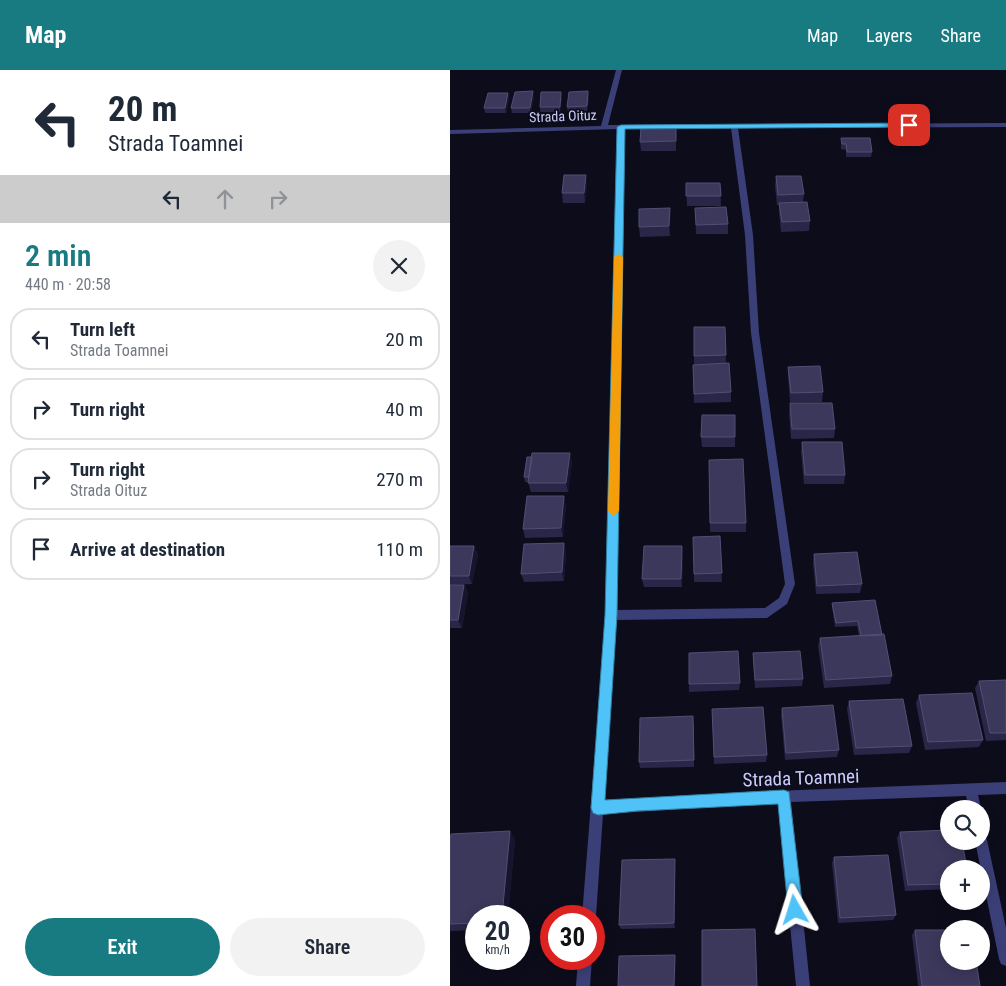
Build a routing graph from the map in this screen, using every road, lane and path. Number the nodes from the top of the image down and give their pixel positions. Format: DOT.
graph roads {
  1 [pos="619,70"];
  2 [pos="1006,125"];
  3 [pos="621,127"];
  4 [pos="734,127"];
  5 [pos="604,128"];
  6 [pos="450,132"];
  7 [pos="611,615"];
  8 [pos="1006,788"];
  9 [pos="971,790"];
  10 [pos="784,797"];
  11 [pos="973,800"];
  12 [pos="598,808"];
  13 [pos="983,850"];
  14 [pos="590,905"];
  15 [pos="1006,959"];
  16 [pos="584,970"];
  17 [pos="583,986"];
  18 [pos="803,986"];
  1 -- 5 [label="street"];
  2 -- 4 [label="street, Strada Oituz"];
  3 -- 4 [label="street, Strada Oituz"];
  3 -- 5 [label="street, Strada Oituz"];
  3 -- 7 [label="street"];
  4 -- 7 [label="street"];
  5 -- 6 [label="street, Strada Oituz"];
  7 -- 12 [label="street"];
  8 -- 9 [label="street, Strada Toamnei"];
  9 -- 10 [label="street, Strada Toamnei"];
  9 -- 11 [label="street"];
  10 -- 12 [label="street, Strada Toamnei"];
  10 -- 18 [label="street"];
  12 -- 14 [label="street"];
  13 -- 15 [label="street"];
  16 -- 17 [label="street"];
}
